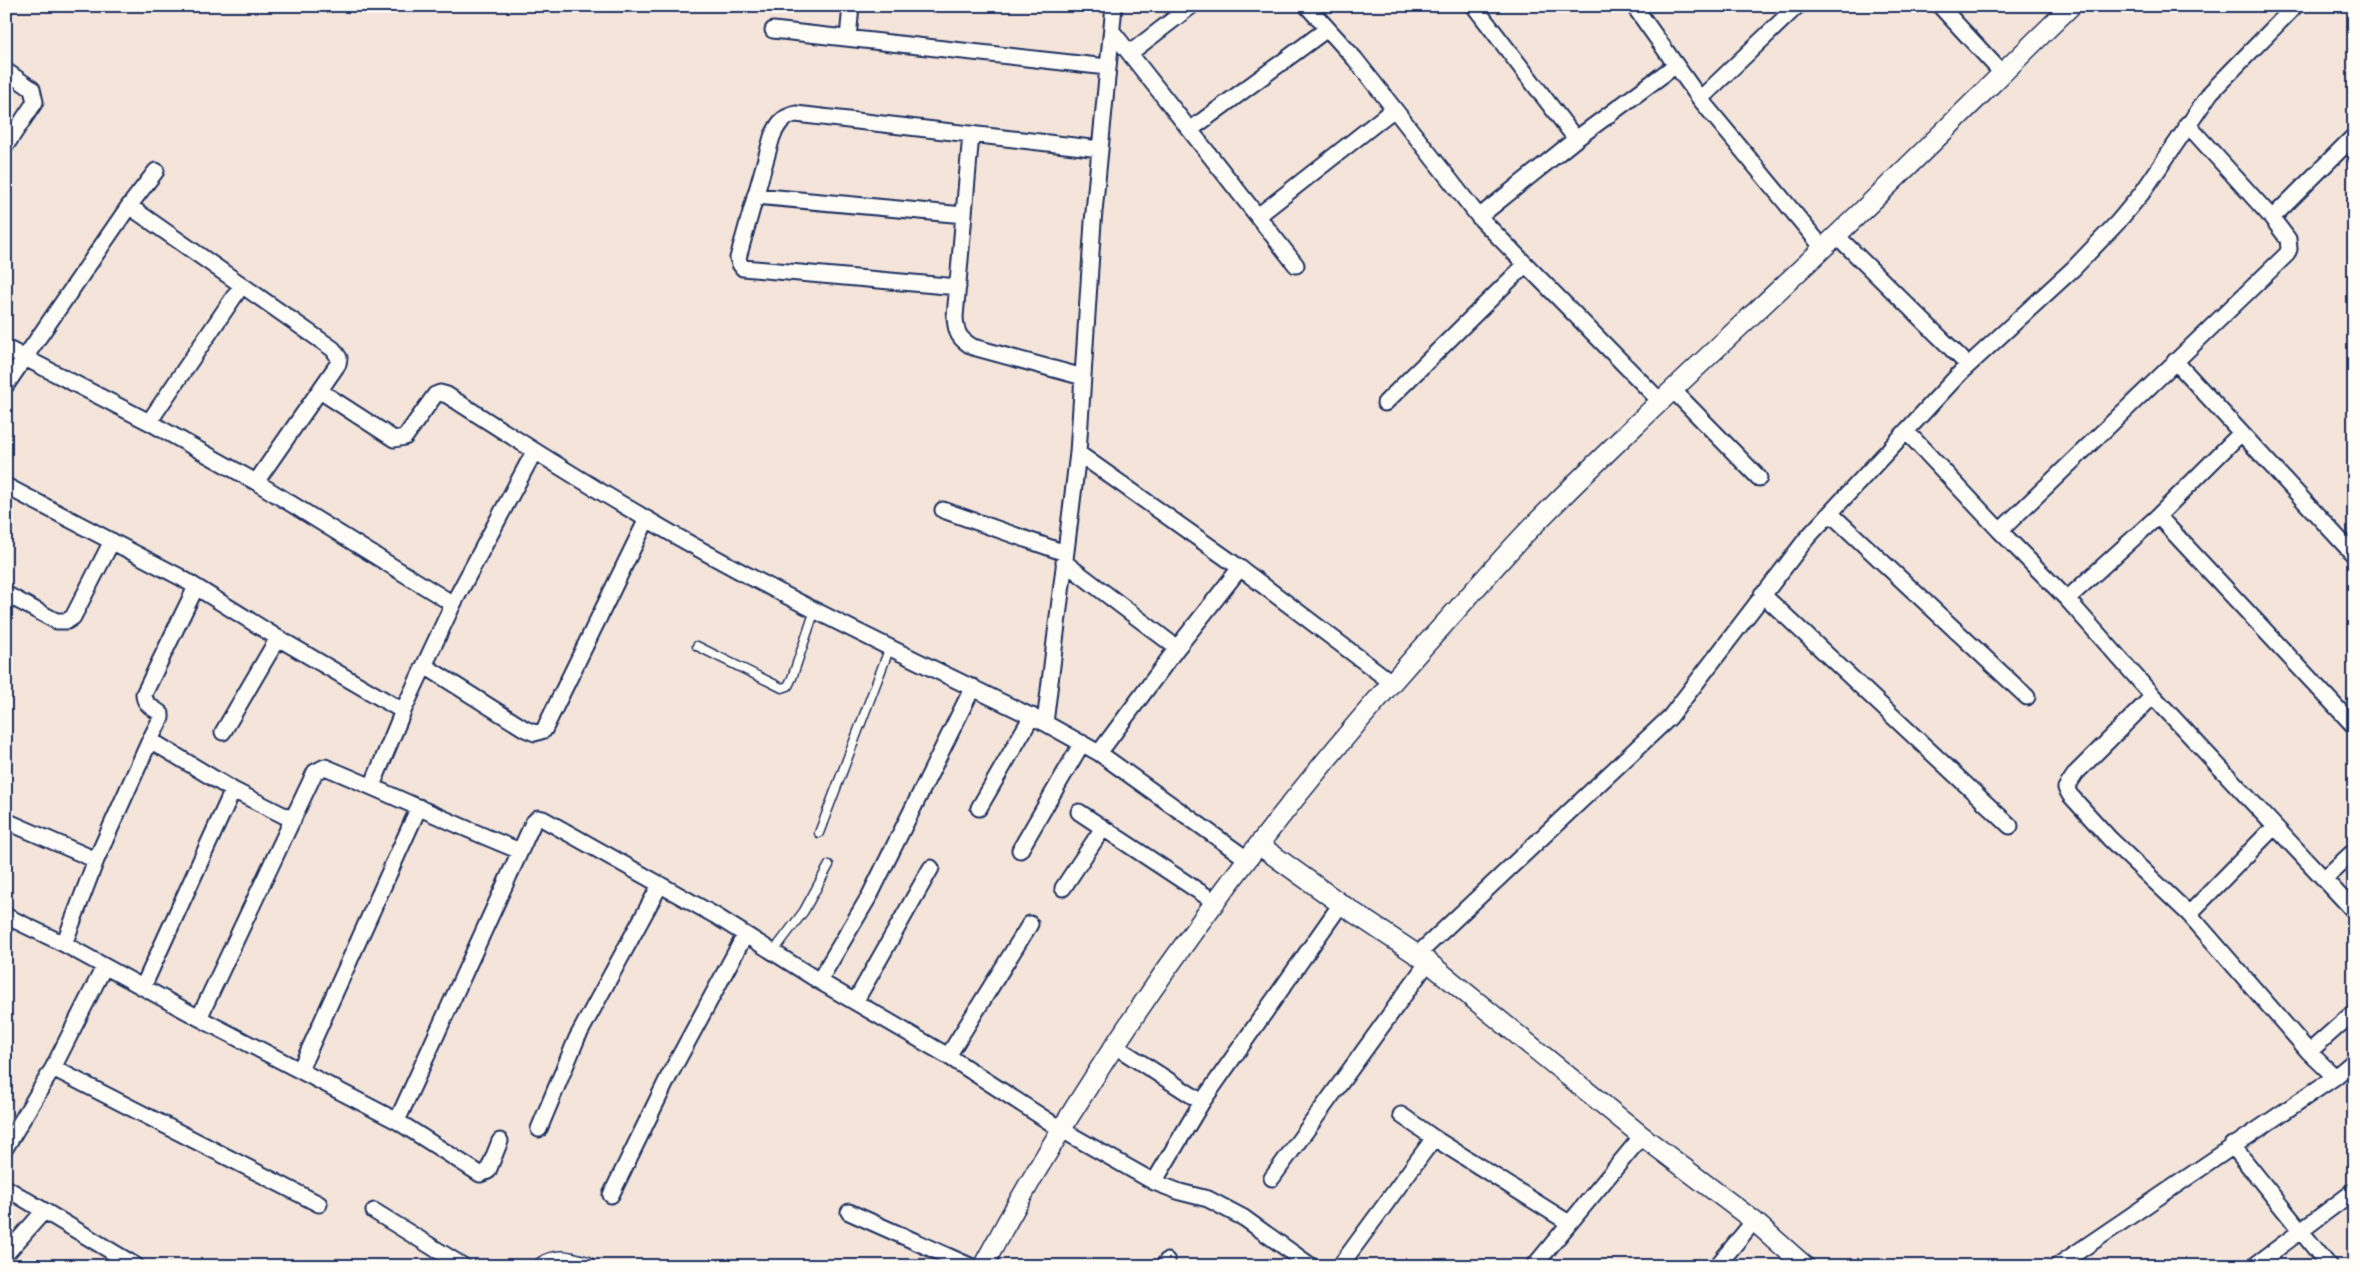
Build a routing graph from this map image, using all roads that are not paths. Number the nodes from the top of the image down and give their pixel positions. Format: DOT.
graph roads {
  1 [pos="851,6"];
  2 [pos="1114,6"];
  3 [pos="1191,6"];
  4 [pos="1307,6"];
  5 [pos="1474,6"];
  6 [pos="1634,6"];
  7 [pos="1796,6"];
  8 [pos="1940,6"];
  9 [pos="2071,6"];
  10 [pos="2295,6"];
  11 [pos="1327,29"];
  12 [pos="773,30"];
  13 [pos="1112,31"];
  14 [pos="848,38"];
  15 [pos="1130,53"];
  16 [pos="1676,65"];
  17 [pos="1107,67"];
  18 [pos="6,71"];
  19 [pos="2002,73"];
  20 [pos="1700,98"];
  21 [pos="1394,109"];
  22 [pos="2188,124"];
  23 [pos="1190,130"];
  24 [pos="971,134"];
  25 [pos="2354,136"];
  26 [pos="1576,139"];
  27 [pos="6,145"];
  28 [pos="1100,149"];
  29 [pos="156,171"];
  30 [pos="755,196"];
  31 [pos="129,206"];
  32 [pos="964,215"];
  33 [pos="1258,216"];
  34 [pos="1479,217"];
  35 [pos="2272,218"];
  36 [pos="1830,242"];
  37 [pos="1525,264"];
  38 [pos="1296,265"];
  39 [pos="242,285"];
  40 [pos="958,287"];
  41 [pos="6,348"];
  42 [pos="24,358"];
  43 [pos="2175,361"];
  44 [pos="1968,365"];
  45 [pos="1083,376"];
  46 [pos="6,385"];
  47 [pos="320,391"];
  48 [pos="1667,396"];
  49 [pos="1385,403"];
  50 [pos="150,422"];
  51 [pos="1906,431"];
  52 [pos="2240,434"];
  53 [pos="534,452"];
  54 [pos="1078,453"];
  55 [pos="1759,478"];
  56 [pos="256,482"];
  57 [pos="6,486"];
  58 [pos="943,510"];
  59 [pos="1830,513"];
  60 [pos="2158,516"];
  61 [pos="647,519"];
  62 [pos="2000,532"];
  63 [pos="112,541"];
  64 [pos="2354,555"];
  65 [pos="1065,558"];
  66 [pos="1240,568"];
  67 [pos="196,586"];
  68 [pos="6,594"];
  69 [pos="1762,594"];
  70 [pos="2067,599"];
  71 [pos="453,604"];
  72 [pos="815,610"];
  73 [pos="278,638"];
  74 [pos="697,646"];
  75 [pos="890,647"];
  76 [pos="1177,648"];
  77 [pos="426,666"];
  78 [pos="1391,682"];
  79 [pos="972,687"];
  80 [pos="2153,696"];
  81 [pos="2026,697"];
  82 [pos="403,711"];
  83 [pos="1039,720"];
  84 [pos="2354,726"];
  85 [pos="223,732"];
  86 [pos="150,740"];
  87 [pos="1082,743"];
  88 [pos="1099,753"];
  89 [pos="372,786"];
  90 [pos="233,790"];
  91 [pos="420,807"];
  92 [pos="979,808"];
  93 [pos="1079,812"];
  94 [pos="293,820"];
  95 [pos="6,821"];
  96 [pos="2010,826"];
  97 [pos="2274,827"];
  98 [pos="1104,828"];
  99 [pos="819,833"];
  100 [pos="1020,850"];
  101 [pos="2354,850"];
  102 [pos="520,851"];
  103 [pos="1253,852"];
  104 [pos="96,860"];
  105 [pos="829,865"];
  106 [pos="931,868"];
  107 [pos="2324,879"];
  108 [pos="660,885"];
  109 [pos="1063,888"];
  110 [pos="1215,902"];
  111 [pos="1341,904"];
  112 [pos="2354,911"];
  113 [pos="2189,914"];
  114 [pos="6,916"];
  115 [pos="1030,924"];
  116 [pos="745,935"];
  117 [pos="64,944"];
  118 [pos="773,952"];
  119 [pos="1423,959"];
  120 [pos="104,967"];
  121 [pos="819,981"];
  122 [pos="143,987"];
  123 [pos="855,1002"];
  124 [pos="2354,1012"];
  125 [pos="198,1018"];
  126 [pos="1115,1046"];
  127 [pos="2309,1052"];
  128 [pos="948,1056"];
  129 [pos="2354,1061"];
  130 [pos="53,1068"];
  131 [pos="300,1070"];
  132 [pos="2335,1077"];
  133 [pos="1202,1102"];
  134 [pos="1401,1115"];
  135 [pos="397,1121"];
  136 [pos="539,1130"];
  137 [pos="1062,1130"];
  138 [pos="1642,1136"];
  139 [pos="1434,1138"];
  140 [pos="500,1141"];
  141 [pos="2232,1145"];
  142 [pos="6,1147"];
  143 [pos="1272,1178"];
  144 [pos="1154,1182"];
  145 [pos="6,1188"];
  146 [pos="2354,1191"];
  147 [pos="611,1195"];
  148 [pos="319,1204"];
  149 [pos="44,1211"];
  150 [pos="374,1211"];
  151 [pos="849,1212"];
  152 [pos="1754,1221"];
  153 [pos="1570,1223"];
  154 [pos="2302,1230"];
  155 [pos="6,1254"];
  156 [pos="2067,1263"];
  157 [pos="136,1266"];
  158 [pos="463,1266"];
  159 [pos="544,1266"];
  160 [pos="586,1266"];
  161 [pos="970,1266"];
  162 [pos="983,1266"];
  163 [pos="1311,1266"];
  164 [pos="1340,1266"];
  165 [pos="1534,1266"];
  166 [pos="1717,1266"];
  167 [pos="1806,1266"];
  168 [pos="2254,1266"];
  169 [pos="2329,1266"];
  1 -- 14 [label="street"];
  2 -- 13 [label="street"];
  3 -- 15 [label="street"];
  4 -- 11 [label="street"];
  5 -- 26 [label="street"];
  6 -- 16 [label="street"];
  7 -- 20 [label="street"];
  8 -- 19 [label="street"];
  9 -- 19 [label="street"];
  10 -- 22 [label="street"];
  11 -- 21 [label="street"];
  11 -- 23 [label="street"];
  12 -- 14 [label="street"];
  13 -- 15 [label="street"];
  13 -- 17 [label="street"];
  14 -- 17 [label="street"];
  15 -- 23 [label="street"];
  16 -- 20 [label="street"];
  16 -- 26 [label="street"];
  17 -- 28 [label="street"];
  18 -- 27 [label="street"];
  19 -- 36 [label="street"];
  20 -- 36 [label="street"];
  21 -- 33 [label="street"];
  21 -- 34 [label="street"];
  22 -- 35 [label="street"];
  22 -- 44 [label="street"];
  23 -- 33 [label="street"];
  24 -- 28 [label="street"];
  24 -- 30 [label="street"];
  24 -- 32 [label="street"];
  25 -- 35 [label="street"];
  26 -- 34 [label="street"];
  28 -- 45 [label="street"];
  29 -- 31 [label="street"];
  30 -- 32 [label="street"];
  30 -- 40 [label="street"];
  31 -- 39 [label="street"];
  31 -- 42 [label="street"];
  32 -- 40 [label="street"];
  33 -- 38 [label="street"];
  34 -- 37 [label="street"];
  35 -- 43 [label="street"];
  36 -- 44 [label="street"];
  36 -- 48 [label="street"];
  37 -- 48 [label="street"];
  37 -- 49 [label="street"];
  39 -- 47 [label="street"];
  39 -- 50 [label="street"];
  40 -- 45 [label="street"];
  41 -- 42 [label="street"];
  42 -- 46 [label="street"];
  42 -- 50 [label="street"];
  43 -- 52 [label="street"];
  43 -- 62 [label="street"];
  44 -- 51 [label="street"];
  45 -- 54 [label="street"];
  47 -- 53 [label="street"];
  47 -- 56 [label="street"];
  48 -- 55 [label="street"];
  48 -- 78 [label="street"];
  50 -- 56 [label="street"];
  51 -- 59 [label="street"];
  51 -- 62 [label="street"];
  52 -- 60 [label="street"];
  52 -- 64 [label="street"];
  53 -- 61 [label="street"];
  53 -- 71 [label="street"];
  54 -- 65 [label="street"];
  54 -- 66 [label="street"];
  56 -- 71 [label="street"];
  57 -- 63 [label="street"];
  58 -- 65 [label="street"];
  59 -- 69 [label="street"];
  59 -- 81 [label="street"];
  60 -- 70 [label="street"];
  60 -- 84 [label="street"];
  61 -- 72 [label="street"];
  61 -- 77 [label="street"];
  62 -- 70 [label="street"];
  63 -- 67 [label="street"];
  63 -- 68 [label="street"];
  65 -- 76 [label="street"];
  65 -- 83 [label="street"];
  66 -- 76 [label="street"];
  66 -- 78 [label="street"];
  67 -- 73 [label="street"];
  67 -- 86 [label="street"];
  69 -- 96 [label="street"];
  69 -- 119 [label="street"];
  70 -- 80 [label="street"];
  71 -- 77 [label="street"];
  72 -- 74 [label="lane"];
  72 -- 75 [label="street"];
  73 -- 82 [label="street"];
  73 -- 85 [label="street"];
  75 -- 79 [label="street"];
  75 -- 99 [label="lane"];
  76 -- 88 [label="street"];
  77 -- 82 [label="street"];
  78 -- 103 [label="street"];
  79 -- 83 [label="street"];
  79 -- 121 [label="street"];
  80 -- 97 [label="street"];
  80 -- 113 [label="street"];
  82 -- 89 [label="street"];
  83 -- 87 [label="street"];
  83 -- 92 [label="street"];
  86 -- 90 [label="street"];
  86 -- 104 [label="street"];
  87 -- 88 [label="street"];
  87 -- 100 [label="street"];
  88 -- 103 [label="street"];
  89 -- 91 [label="street"];
  89 -- 94 [label="street"];
  90 -- 94 [label="street"];
  90 -- 122 [label="street"];
  91 -- 102 [label="street"];
  91 -- 131 [label="street"];
  93 -- 98 [label="street"];
  94 -- 125 [label="street"];
  95 -- 104 [label="street"];
  97 -- 107 [label="street"];
  97 -- 113 [label="street"];
  98 -- 109 [label="street"];
  98 -- 110 [label="street"];
  101 -- 107 [label="street"];
  102 -- 108 [label="street"];
  102 -- 135 [label="street"];
  103 -- 110 [label="street"];
  103 -- 111 [label="street"];
  104 -- 117 [label="street"];
  105 -- 118 [label="lane"];
  106 -- 123 [label="street"];
  107 -- 112 [label="street"];
  108 -- 116 [label="street"];
  108 -- 136 [label="street"];
  110 -- 126 [label="street"];
  111 -- 119 [label="street"];
  111 -- 133 [label="street"];
  113 -- 127 [label="street"];
  114 -- 117 [label="street"];
  115 -- 128 [label="street"];
  116 -- 118 [label="street"];
  116 -- 147 [label="street"];
  117 -- 120 [label="street"];
  118 -- 121 [label="street"];
  119 -- 138 [label="street"];
  119 -- 143 [label="street"];
  120 -- 122 [label="street"];
  120 -- 130 [label="street"];
  121 -- 123 [label="street"];
  122 -- 125 [label="street"];
  123 -- 128 [label="street"];
  124 -- 127 [label="street"];
  125 -- 131 [label="street"];
  126 -- 133 [label="street"];
  126 -- 137 [label="street"];
  127 -- 132 [label="street"];
  128 -- 137 [label="street"];
  129 -- 132 [label="street"];
  130 -- 142 [label="street"];
  130 -- 148 [label="street"];
  131 -- 135 [label="street"];
  132 -- 141 [label="street"];
  133 -- 144 [label="street"];
  134 -- 139 [label="street"];
  135 -- 140 [label="street"];
  137 -- 144 [label="street"];
  137 -- 162 [label="street"];
  138 -- 152 [label="street"];
  138 -- 153 [label="street"];
  139 -- 153 [label="street"];
  139 -- 164 [label="street"];
  141 -- 154 [label="street"];
  141 -- 156 [label="street"];
  144 -- 163 [label="street"];
  145 -- 149 [label="street"];
  146 -- 154 [label="street"];
  149 -- 155 [label="street"];
  149 -- 157 [label="street"];
  150 -- 158 [label="street"];
  151 -- 161 [label="street"];
  152 -- 166 [label="street"];
  152 -- 167 [label="street"];
  153 -- 165 [label="street"];
  154 -- 168 [label="street"];
  154 -- 169 [label="street"];
  159 -- 160 [label="street"];
}
